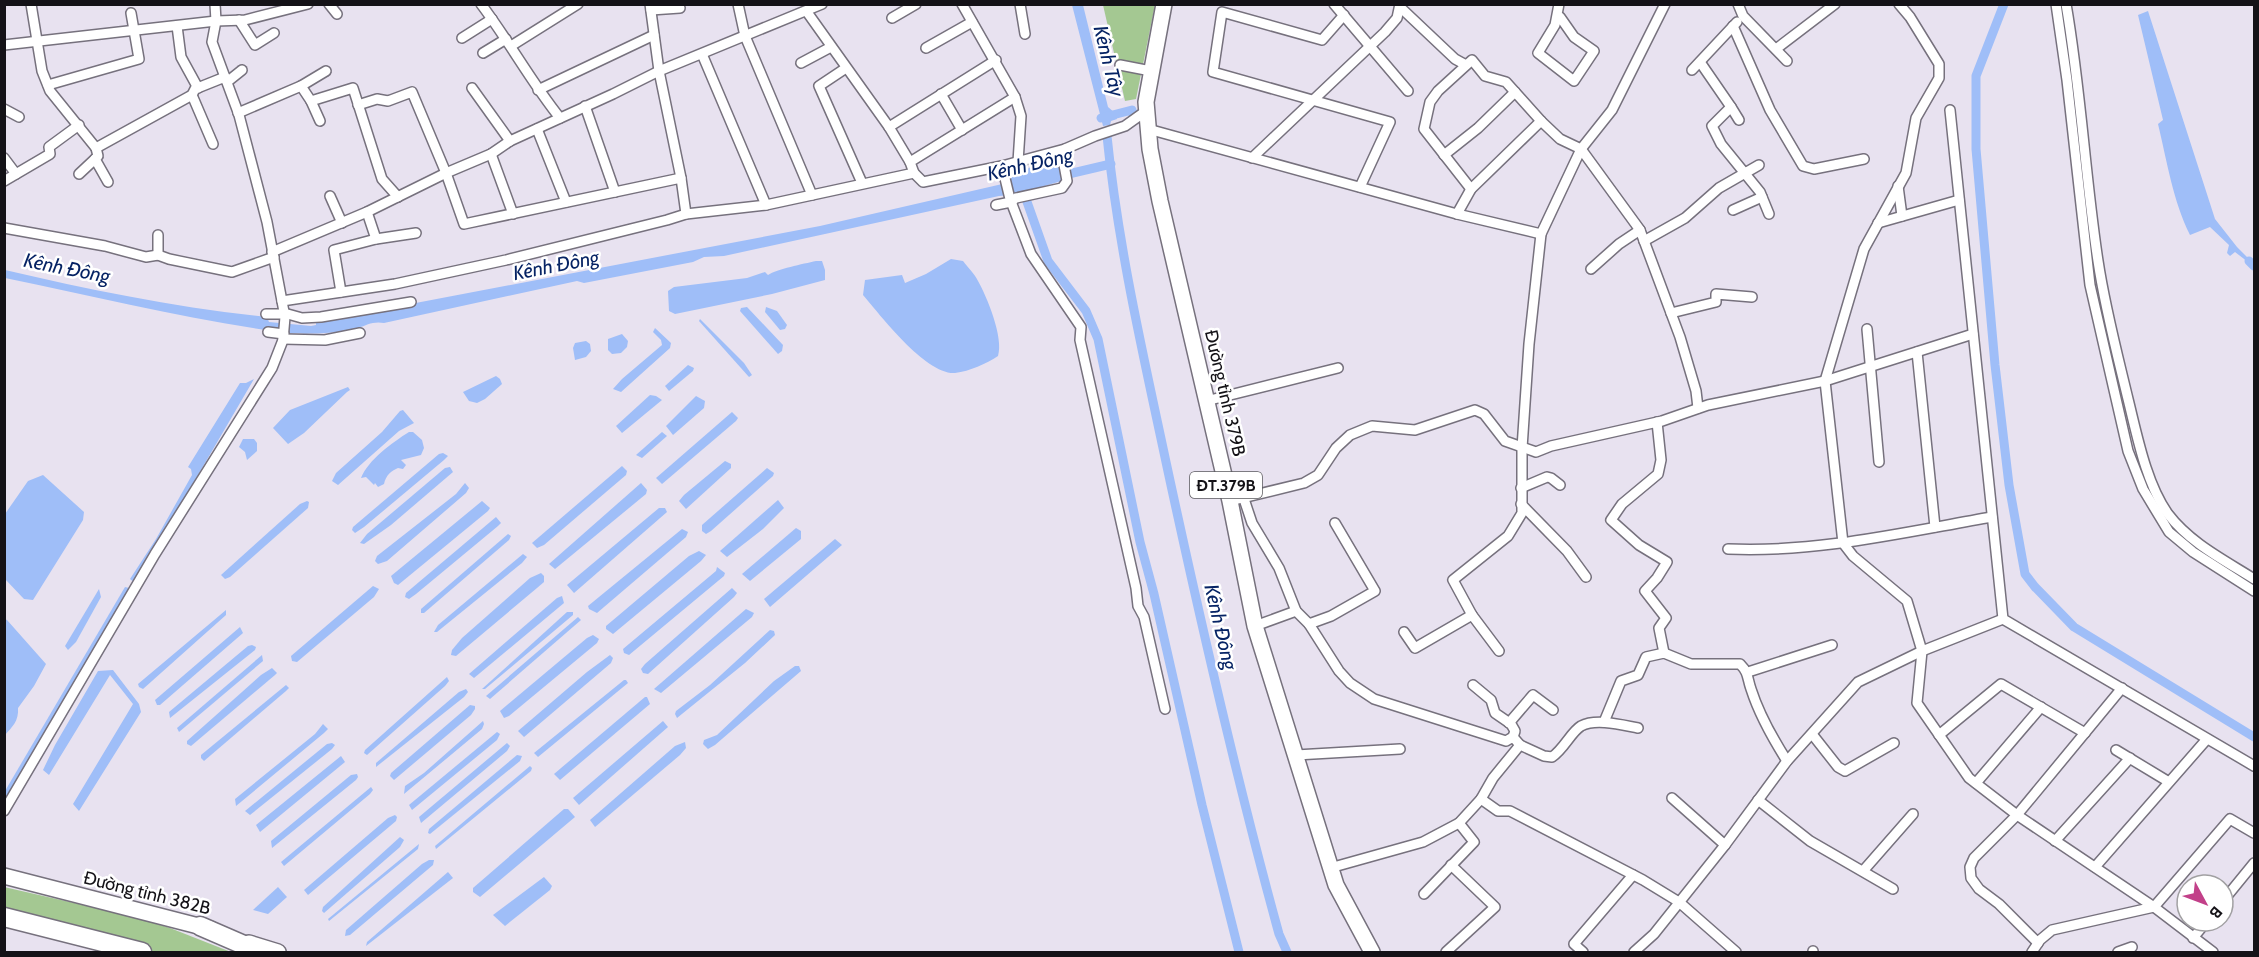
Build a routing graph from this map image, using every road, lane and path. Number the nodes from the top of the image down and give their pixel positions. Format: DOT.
graph roads {
  1 [pos="31,4"];
  2 [pos="215,4"];
  3 [pos="308,4"];
  4 [pos="328,4"];
  5 [pos="481,4"];
  6 [pos="578,4"];
  7 [pos="738,4"];
  8 [pos="822,4"];
  9 [pos="916,4"];
  10 [pos="962,4"];
  11 [pos="1020,4"];
  12 [pos="1164,4"];
  13 [pos="1334,4"];
  14 [pos="1560,4"];
  15 [pos="1665,4"];
  16 [pos="1738,4"];
  17 [pos="1835,4"];
  18 [pos="1899,4"];
  19 [pos="2056,4"];
  20 [pos="2066,4"];
  21 [pos="1400,5"];
  22 [pos="651,8"];
  23 [pos="680,8"];
  24 [pos="807,12"];
  25 [pos="131,13"];
  26 [pos="337,14"];
  27 [pos="1344,15"];
  28 [pos="1743,16"];
  29 [pos="1560,17"];
  30 [pos="892,18"];
  31 [pos="492,19"];
  32 [pos="239,20"];
  33 [pos="216,21"];
  34 [pos="972,22"];
  35 [pos="177,26"];
  36 [pos="1733,26"];
  37 [pos="134,32"];
  38 [pos="274,33"];
  39 [pos="1025,34"];
  40 [pos="654,35"];
  41 [pos="745,36"];
  42 [pos="462,38"];
  43 [pos="37,42"];
  44 [pos="4,45"];
  45 [pos="511,46"];
  46 [pos="1371,46"];
  47 [pos="831,47"];
  48 [pos="926,48"];
  49 [pos="1776,50"];
  50 [pos="483,54"];
  51 [pos="702,54"];
  52 [pos="996,60"];
  53 [pos="1787,61"];
  54 [pos="1700,62"];
  55 [pos="801,63"];
  56 [pos="1120,65"];
  57 [pos="1466,65"];
  58 [pos="846,68"];
  59 [pos="242,70"];
  60 [pos="1150,70"];
  61 [pos="1692,70"];
  62 [pos="326,71"];
  63 [pos="659,71"];
  64 [pos="226,79"];
  65 [pos="48,85"];
  66 [pos="301,86"];
  67 [pos="472,88"];
  68 [pos="538,90"];
  69 [pos="195,91"];
  70 [pos="1408,91"];
  71 [pos="1515,92"];
  72 [pos="941,94"];
  73 [pos="1015,97"];
  74 [pos="311,101"];
  75 [pos="1313,101"];
  76 [pos="358,105"];
  77 [pos="585,106"];
  78 [pos="1731,107"];
  79 [pos="4,110"];
  80 [pos="1950,110"];
  81 [pos="1146,111"];
  82 [pos="238,113"];
  83 [pos="2082,114"];
  84 [pos="2071,115"];
  85 [pos="19,117"];
  86 [pos="560,118"];
  87 [pos="1738,120"];
  88 [pos="1541,121"];
  89 [pos="320,122"];
  90 [pos="79,125"];
  91 [pos="889,127"];
  92 [pos="537,129"];
  93 [pos="1148,129"];
  94 [pos="962,130"];
  95 [pos="510,141"];
  96 [pos="213,144"];
  97 [pos="96,148"];
  98 [pos="1581,149"];
  99 [pos="1065,150"];
  100 [pos="491,154"];
  101 [pos="1444,155"];
  102 [pos="4,158"];
  103 [pos="1252,158"];
  104 [pos="95,159"];
  105 [pos="1864,159"];
  106 [pos="910,162"];
  107 [pos="1018,162"];
  108 [pos="1759,165"];
  109 [pos="1002,166"];
  110 [pos="1746,172"];
  111 [pos="446,173"];
  112 [pos="914,173"];
  113 [pos="16,174"];
  114 [pos="79,174"];
  115 [pos="681,178"];
  116 [pos="4,181"];
  117 [pos="108,182"];
  118 [pos="862,183"];
  119 [pos="1898,186"];
  120 [pos="1359,187"];
  121 [pos="1471,189"];
  122 [pos="615,192"];
  123 [pos="812,195"];
  124 [pos="330,196"];
  125 [pos="398,197"];
  126 [pos="1762,197"];
  127 [pos="1959,200"];
  128 [pos="1010,201"];
  129 [pos="566,202"];
  130 [pos="766,205"];
  131 [pos="996,205"];
  132 [pos="1733,210"];
  133 [pos="367,212"];
  134 [pos="513,214"];
  135 [pos="686,214"];
  136 [pos="1457,214"];
  137 [pos="1769,214"];
  138 [pos="1902,216"];
  139 [pos="342,223"];
  140 [pos="1878,223"];
  141 [pos="4,228"];
  142 [pos="1640,230"];
  143 [pos="416,233"];
  144 [pos="1541,234"];
  145 [pos="158,235"];
  146 [pos="376,239"];
  147 [pos="1644,241"];
  148 [pos="273,254"];
  149 [pos="158,255"];
  150 [pos="1591,269"];
  151 [pos="341,292"];
  152 [pos="1752,297"];
  153 [pos="282,301"];
  154 [pos="411,302"];
  155 [pos="1671,313"];
  156 [pos="266,314"];
  157 [pos="285,314"];
  158 [pos="2109,324"];
  159 [pos="2099,326"];
  160 [pos="1867,329"];
  161 [pos="268,332"];
  162 [pos="360,333"];
  163 [pos="1973,334"];
  164 [pos="284,337"];
  165 [pos="1917,352"];
  166 [pos="1870,366"];
  167 [pos="1338,368"];
  168 [pos="1825,381"];
  169 [pos="1206,401"];
  170 [pos="1698,408"];
  171 [pos="1657,422"];
  172 [pos="1522,448"];
  173 [pos="1880,462"];
  174 [pos="1560,485"];
  175 [pos="1521,488"];
  176 [pos="1237,500"];
  177 [pos="1521,504"];
  178 [pos="1992,517"];
  179 [pos="1335,523"];
  180 [pos="1935,527"];
  181 [pos="1843,543"];
  182 [pos="1728,549"];
  183 [pos="2223,565"];
  184 [pos="1586,577"];
  185 [pos="2254,579"];
  186 [pos="2254,591"];
  187 [pos="1296,611"];
  188 [pos="1472,615"];
  189 [pos="2003,619"];
  190 [pos="1309,624"];
  191 [pos="1255,626"];
  192 [pos="1404,632"];
  193 [pos="1832,645"];
  194 [pos="1499,651"];
  195 [pos="1922,651"];
  196 [pos="1664,653"];
  197 [pos="1748,672"];
  198 [pos="1473,685"];
  199 [pos="2122,688"];
  200 [pos="2041,707"];
  201 [pos="1165,709"];
  202 [pos="1553,710"];
  203 [pos="1604,722"];
  204 [pos="1509,723"];
  205 [pos="1638,728"];
  206 [pos="2085,733"];
  207 [pos="1812,734"];
  208 [pos="1939,735"];
  209 [pos="1513,737"];
  210 [pos="2207,739"];
  211 [pos="1894,743"];
  212 [pos="1520,745"];
  213 [pos="1400,749"];
  214 [pos="2116,750"];
  215 [pos="1296,755"];
  216 [pos="2130,758"];
  217 [pos="1787,761"];
  218 [pos="2254,766"];
  219 [pos="2169,782"];
  220 [pos="1976,783"];
  221 [pos="1672,798"];
  222 [pos="1481,799"];
  223 [pos="1758,800"];
  224 [pos="4,811"];
  225 [pos="1913,814"];
  226 [pos="2017,815"];
  227 [pos="1459,823"];
  228 [pos="2254,833"];
  229 [pos="2055,841"];
  230 [pos="1725,845"];
  231 [pos="2254,863"];
  232 [pos="1451,866"];
  233 [pos="2095,867"];
  234 [pos="1330,868"];
  235 [pos="1863,871"];
  236 [pos="1633,875"];
  237 [pos="4,876"];
  238 [pos="2235,886"];
  239 [pos="1893,890"];
  240 [pos="1424,894"];
  241 [pos="1679,902"];
  242 [pos="2154,907"];
  243 [pos="4,917"];
  244 [pos="200,926"];
  245 [pos="2197,933"];
  246 [pos="2193,938"];
  247 [pos="2038,943"];
  248 [pos="2132,947"];
  249 [pos="142,952"];
  250 [pos="260,952"];
  251 [pos="278,952"];
  252 [pos="1372,952"];
  253 [pos="1446,952"];
  254 [pos="1583,952"];
  255 [pos="1635,952"];
  256 [pos="1736,952"];
  257 [pos="2032,952"];
  258 [pos="2118,952"];
  259 [pos="2213,952"];
  1 -- 43 [label="street"];
  2 -- 33 [label="street"];
  3 -- 32 [label="street"];
  4 -- 26 [label="street"];
  5 -- 31 [label="street"];
  6 -- 45 [label="street"];
  7 -- 41 [label="street"];
  8 -- 24 [label="street"];
  9 -- 30 [label="street"];
  10 -- 34 [label="street"];
  11 -- 39 [label="street"];
  12 -- 60 [label="main road, Đường tỉnh 379B / ĐT.379B"];
  13 -- 27 [label="street"];
  14 -- 29 [label="street"];
  15 -- 98 [label="street"];
  16 -- 28 [label="street"];
  17 -- 49 [label="street"];
  18 -- 119 [label="street"];
  19 -- 84 [label="street"];
  20 -- 83 [label="street"];
  21 -- 46 [label="street"];
  21 -- 57 [label="street"];
  22 -- 23 [label="street"];
  22 -- 40 [label="street"];
  24 -- 41 [label="street"];
  24 -- 47 [label="street"];
  25 -- 37 [label="street"];
  27 -- 46 [label="street"];
  27 -- 75 [label="street"];
  28 -- 36 [label="street"];
  28 -- 49 [label="street"];
  31 -- 42 [label="street"];
  31 -- 45 [label="street"];
  32 -- 33 [label="street"];
  32 -- 38 [label="street"];
  33 -- 35 [label="street"];
  33 -- 64 [label="street"];
  34 -- 48 [label="street"];
  34 -- 52 [label="street"];
  35 -- 37 [label="street"];
  35 -- 69 [label="street"];
  36 -- 54 [label="street"];
  36 -- 105 [label="street"];
  37 -- 43 [label="street"];
  37 -- 65 [label="street"];
  40 -- 63 [label="street"];
  40 -- 68 [label="street"];
  41 -- 51 [label="street"];
  41 -- 123 [label="street"];
  43 -- 44 [label="street"];
  43 -- 65 [label="street"];
  45 -- 50 [label="street"];
  45 -- 68 [label="street"];
  46 -- 70 [label="street"];
  46 -- 75 [label="street"];
  47 -- 55 [label="street"];
  47 -- 58 [label="street"];
  49 -- 53 [label="street"];
  51 -- 63 [label="street"];
  51 -- 130 [label="street"];
  52 -- 72 [label="street"];
  52 -- 73 [label="street"];
  54 -- 61 [label="street"];
  54 -- 78 [label="street"];
  56 -- 60 [label="street"];
  57 -- 71 [label="street"];
  57 -- 101 [label="street"];
  58 -- 91 [label="street"];
  58 -- 118 [label="street"];
  59 -- 64 [label="street"];
  60 -- 81 [label="main road, Đường tỉnh 379B / ĐT.379B"];
  62 -- 66 [label="street"];
  63 -- 77 [label="street"];
  63 -- 115 [label="street"];
  64 -- 69 [label="street"];
  64 -- 82 [label="street"];
  65 -- 90 [label="street"];
  66 -- 74 [label="street"];
  66 -- 82 [label="street"];
  67 -- 95 [label="street"];
  68 -- 86 [label="street"];
  69 -- 96 [label="street"];
  69 -- 97 [label="street"];
  71 -- 88 [label="street"];
  71 -- 101 [label="street"];
  72 -- 91 [label="street"];
  72 -- 94 [label="street"];
  73 -- 94 [label="street"];
  73 -- 107 [label="street"];
  74 -- 76 [label="street"];
  74 -- 89 [label="street"];
  75 -- 103 [label="street"];
  75 -- 120 [label="street"];
  76 -- 111 [label="street"];
  76 -- 125 [label="street"];
  77 -- 86 [label="street"];
  77 -- 122 [label="street"];
  78 -- 87 [label="street"];
  78 -- 110 [label="street"];
  79 -- 85 [label="street"];
  80 -- 127 [label="street"];
  81 -- 93 [label="main road, Đường tỉnh 379B / ĐT.379B"];
  81 -- 99 [label="street"];
  82 -- 148 [label="street"];
  83 -- 84 [label="street"];
  83 -- 158 [label="street"];
  84 -- 159 [label="street"];
  86 -- 92 [label="street"];
  88 -- 98 [label="street"];
  88 -- 121 [label="street"];
  90 -- 97 [label="street"];
  90 -- 113 [label="street"];
  91 -- 106 [label="street"];
  92 -- 95 [label="street"];
  92 -- 129 [label="street"];
  93 -- 103 [label="street"];
  93 -- 169 [label="main road, Đường tỉnh 379B / ĐT.379B"];
  94 -- 106 [label="street"];
  95 -- 100 [label="street"];
  97 -- 104 [label="street"];
  98 -- 142 [label="street"];
  98 -- 144 [label="street"];
  99 -- 107 [label="street"];
  99 -- 128 [label="street"];
  100 -- 111 [label="street"];
  100 -- 134 [label="street"];
  101 -- 121 [label="street"];
  102 -- 113 [label="street"];
  103 -- 120 [label="street"];
  104 -- 114 [label="street"];
  104 -- 117 [label="street"];
  106 -- 112 [label="street"];
  107 -- 109 [label="street"];
  108 -- 110 [label="street"];
  109 -- 112 [label="street"];
  109 -- 128 [label="street"];
  110 -- 126 [label="street"];
  110 -- 147 [label="street"];
  111 -- 125 [label="street"];
  111 -- 134 [label="street"];
  112 -- 118 [label="street"];
  113 -- 116 [label="street"];
  115 -- 122 [label="street"];
  115 -- 135 [label="street"];
  118 -- 123 [label="street"];
  119 -- 138 [label="street"];
  119 -- 140 [label="street"];
  120 -- 136 [label="street"];
  121 -- 136 [label="street"];
  122 -- 129 [label="street"];
  123 -- 130 [label="street"];
  124 -- 139 [label="street"];
  125 -- 133 [label="street"];
  126 -- 132 [label="street"];
  126 -- 137 [label="street"];
  127 -- 138 [label="street"];
  127 -- 163 [label="street"];
  128 -- 131 [label="street"];
  128 -- 201 [label="street"];
  129 -- 134 [label="street"];
  130 -- 135 [label="street"];
  133 -- 139 [label="street"];
  133 -- 146 [label="street"];
  135 -- 151 [label="street"];
  136 -- 144 [label="street"];
  138 -- 140 [label="street"];
  139 -- 148 [label="street"];
  140 -- 168 [label="street"];
  141 -- 149 [label="street"];
  142 -- 147 [label="street"];
  142 -- 150 [label="street"];
  143 -- 146 [label="street"];
  144 -- 172 [label="street"];
  145 -- 149 [label="street"];
  146 -- 151 [label="street"];
  147 -- 155 [label="street"];
  148 -- 149 [label="street"];
  148 -- 153 [label="street"];
  151 -- 153 [label="street"];
  152 -- 155 [label="street"];
  153 -- 157 [label="street"];
  154 -- 157 [label="street"];
  155 -- 170 [label="street"];
  156 -- 157 [label="street"];
  157 -- 164 [label="street"];
  158 -- 159 [label="street"];
  158 -- 183 [label="street"];
  159 -- 183 [label="street"];
  160 -- 166 [label="street"];
  161 -- 164 [label="street"];
  162 -- 164 [label="street"];
  163 -- 165 [label="street"];
  163 -- 178 [label="street"];
  164 -- 224 [label="street"];
  165 -- 166 [label="street"];
  165 -- 180 [label="street"];
  166 -- 168 [label="street"];
  166 -- 173 [label="street"];
  167 -- 169 [label="street"];
  168 -- 170 [label="street"];
  168 -- 181 [label="street"];
  169 -- 176 [label="main road, Đường tỉnh 379B / ĐT.379B"];
  170 -- 171 [label="street"];
  171 -- 172 [label="street"];
  171 -- 196 [label="street"];
  172 -- 175 [label="street"];
  172 -- 176 [label="street"];
  174 -- 175 [label="street"];
  175 -- 177 [label="street"];
  176 -- 187 [label="street"];
  176 -- 191 [label="main road, Đường tỉnh 379B / ĐT.379B"];
  177 -- 184 [label="street"];
  177 -- 188 [label="street"];
  178 -- 180 [label="street"];
  178 -- 189 [label="street"];
  179 -- 190 [label="street"];
  180 -- 181 [label="street"];
  181 -- 182 [label="street"];
  181 -- 195 [label="street"];
  183 -- 185 [label="street"];
  183 -- 186 [label="street"];
  187 -- 190 [label="street"];
  187 -- 191 [label="street"];
  188 -- 192 [label="street"];
  188 -- 194 [label="street"];
  189 -- 195 [label="street"];
  189 -- 199 [label="street"];
  190 -- 209 [label="street"];
  191 -- 215 [label="main road, Đường tỉnh 379B / ĐT.379B"];
  193 -- 197 [label="street"];
  195 -- 207 [label="street"];
  195 -- 208 [label="street"];
  196 -- 197 [label="street"];
  196 -- 203 [label="street"];
  197 -- 217 [label="street"];
  198 -- 204 [label="street"];
  199 -- 206 [label="street"];
  199 -- 210 [label="street"];
  200 -- 206 [label="street"];
  200 -- 208 [label="street"];
  200 -- 220 [label="street"];
  202 -- 204 [label="street"];
  203 -- 205 [label="street"];
  203 -- 212 [label="street"];
  204 -- 209 [label="street"];
  206 -- 226 [label="street"];
  207 -- 211 [label="street"];
  207 -- 217 [label="street"];
  208 -- 220 [label="street"];
  209 -- 212 [label="street"];
  210 -- 218 [label="street"];
  210 -- 219 [label="street"];
  212 -- 222 [label="street"];
  213 -- 215 [label="street"];
  214 -- 216 [label="street"];
  215 -- 234 [label="main road, Đường tỉnh 379B / ĐT.379B"];
  216 -- 219 [label="street"];
  216 -- 229 [label="street"];
  217 -- 223 [label="street"];
  219 -- 233 [label="street"];
  220 -- 226 [label="street"];
  221 -- 230 [label="street"];
  222 -- 227 [label="street"];
  222 -- 236 [label="street"];
  223 -- 230 [label="street"];
  223 -- 235 [label="street"];
  225 -- 235 [label="street"];
  226 -- 229 [label="street"];
  226 -- 247 [label="street"];
  227 -- 232 [label="street"];
  227 -- 234 [label="street"];
  228 -- 242 [label="street"];
  229 -- 233 [label="street"];
  230 -- 241 [label="street"];
  231 -- 238 [label="street"];
  232 -- 240 [label="street"];
  232 -- 253 [label="street"];
  233 -- 242 [label="street"];
  234 -- 252 [label="main road, Đường tỉnh 379B / ĐT.379B"];
  235 -- 239 [label="street"];
  236 -- 241 [label="street"];
  236 -- 254 [label="street"];
  237 -- 244 [label="main road, Đường tỉnh 382B"];
  241 -- 255 [label="street"];
  241 -- 256 [label="street"];
  242 -- 246 [label="street"];
  242 -- 247 [label="street"];
  243 -- 249 [label="highway"];
  244 -- 250 [label="highway"];
  244 -- 251 [label="main road, Đường tỉnh 382B"];
  245 -- 246 [label="street"];
  246 -- 259 [label="street"];
  247 -- 257 [label="street"];
  248 -- 258 [label="street"];
}
